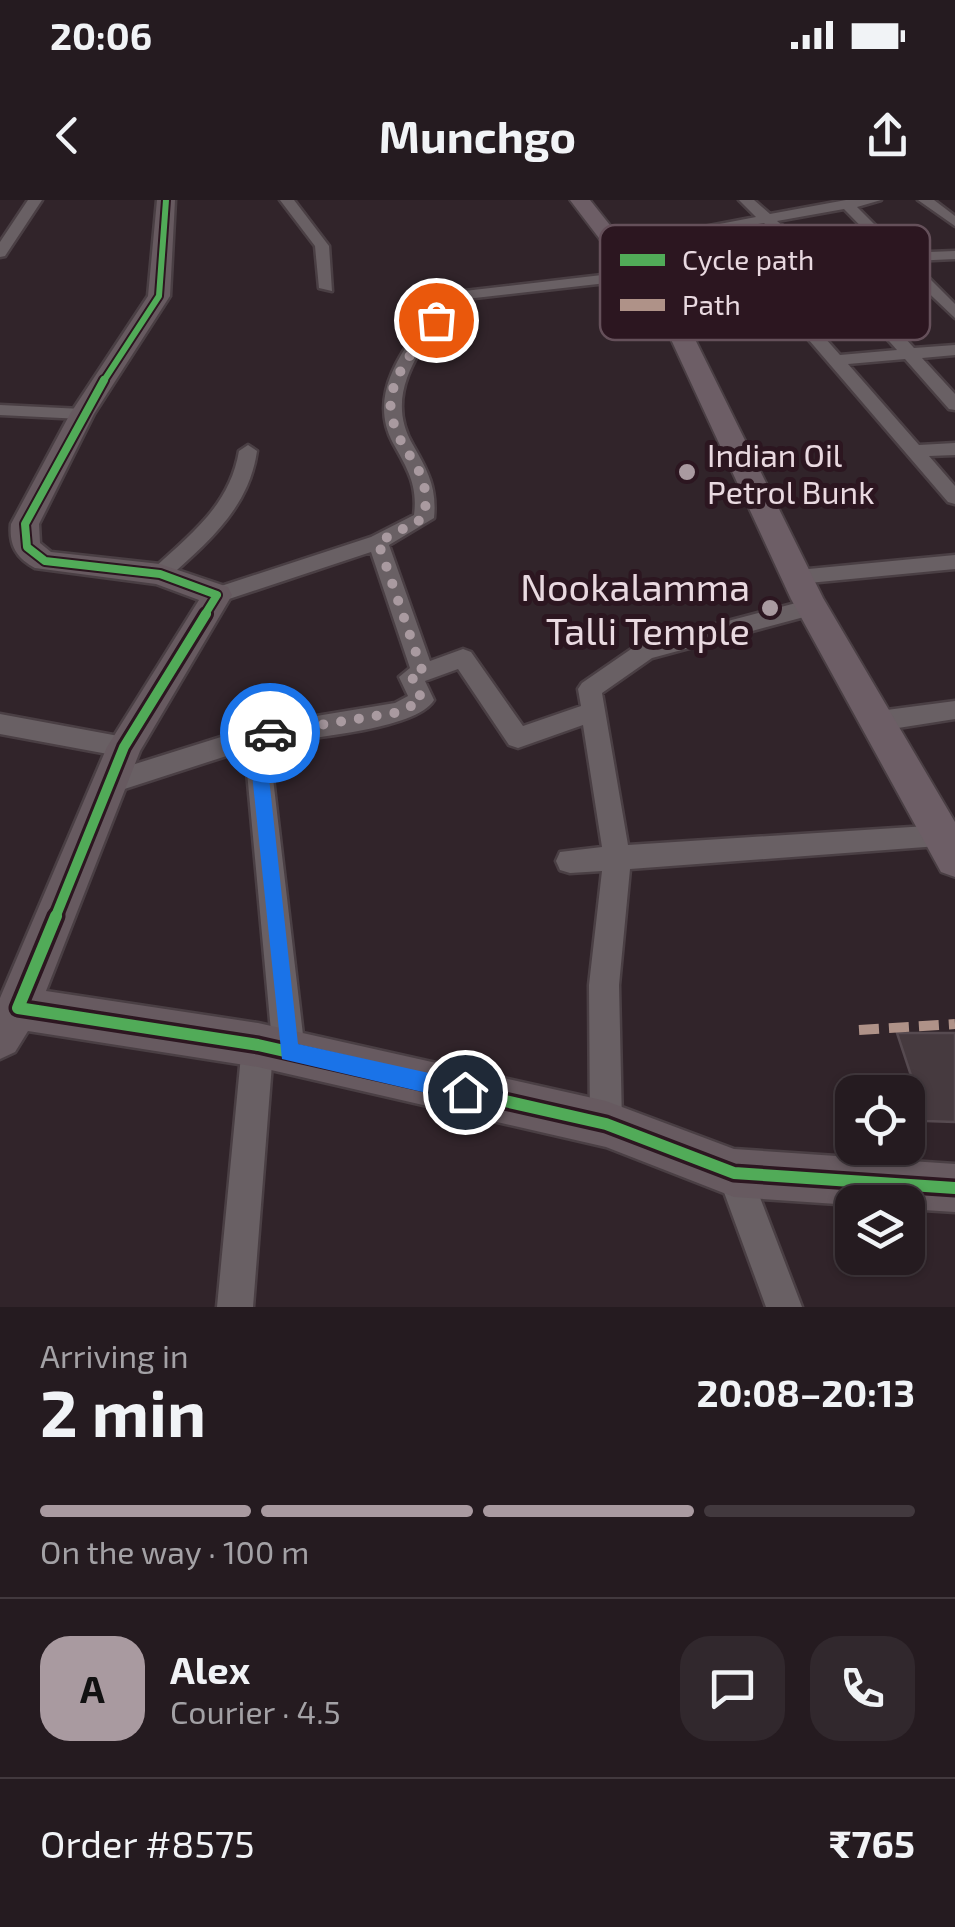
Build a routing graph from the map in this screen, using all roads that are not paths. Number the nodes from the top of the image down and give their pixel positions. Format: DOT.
graph roads {
  1 [pos="34,200"];
  2 [pos="166,200"];
  3 [pos="287,200"];
  4 [pos="580,200"];
  5 [pos="746,200"];
  6 [pos="874,200"];
  7 [pos="925,200"];
  8 [pos="846,204"];
  9 [pos="764,217"];
  10 [pos="955,222"];
  11 [pos="601,225"];
  12 [pos="722,225"];
  13 [pos="774,225"];
  14 [pos="869,225"];
  15 [pos="0,252"];
  16 [pos="955,255"];
  17 [pos="930,256"];
  18 [pos="600,281"];
  19 [pos="930,286"];
  20 [pos="327,288"];
  21 [pos="955,312"];
  22 [pos="683,340"];
  23 [pos="818,340"];
  24 [pos="899,340"];
  25 [pos="955,350"];
  26 [pos="913,354"];
  27 [pos="835,360"];
  28 [pos="955,405"];
  29 [pos="0,410"];
  30 [pos="82,414"];
  31 [pos="955,449"];
  32 [pos="914,451"];
  33 [pos="248,452"];
  34 [pos="955,498"];
  35 [pos="378,542"];
  36 [pos="955,562"];
  37 [pos="160,574"];
  38 [pos="798,577"];
  39 [pos="217,594"];
  40 [pos="811,607"];
  41 [pos="423,673"];
  42 [pos="955,710"];
  43 [pos="594,711"];
  44 [pos="879,722"];
  45 [pos="0,724"];
  46 [pos="256,736"];
  47 [pos="124,747"];
  48 [pos="110,783"];
  49 [pos="949,848"];
  50 [pos="617,859"];
  51 [pos="570,861"];
  52 [pos="6,1017"];
  53 [pos="273,1049"];
  54 [pos="606,1124"];
  55 [pos="734,1173"];
  56 [pos="955,1188"];
  57 [pos="235,1307"];
  58 [pos="784,1307"];
  1 -- 15 [label="street"];
  2 -- 30 [label="street"];
  3 -- 20 [label="street"];
  4 -- 11 [label="main road"];
  5 -- 9 [label="street"];
  6 -- 8 [label="street"];
  7 -- 10 [label="street"];
  8 -- 9 [label="street"];
  8 -- 14 [label="street"];
  9 -- 12 [label="street"];
  9 -- 13 [label="street"];
  16 -- 17 [label="street"];
  18 -- 35 [label="street"];
  19 -- 21 [label="street"];
  22 -- 38 [label="main road"];
  23 -- 27 [label="street"];
  24 -- 26 [label="street"];
  25 -- 26 [label="street"];
  26 -- 27 [label="street"];
  26 -- 28 [label="street"];
  27 -- 32 [label="street"];
  29 -- 30 [label="street"];
  30 -- 37 [label="street"];
  31 -- 32 [label="street"];
  32 -- 34 [label="street"];
  33 -- 37 [label="street"];
  35 -- 39 [label="street"];
  35 -- 41 [label="street"];
  36 -- 38 [label="street"];
  37 -- 39 [label="street"];
  38 -- 40 [label="main road"];
  39 -- 47 [label="street"];
  40 -- 43 [label="street"];
  40 -- 44 [label="main road"];
  41 -- 43 [label="street"];
  41 -- 46 [label="street"];
  42 -- 44 [label="street"];
  43 -- 50 [label="street"];
  44 -- 49 [label="main road"];
  45 -- 47 [label="street"];
  46 -- 48 [label="street"];
  46 -- 53 [label="street"];
  47 -- 48 [label="street"];
  48 -- 52 [label="street"];
  49 -- 50 [label="street"];
  50 -- 51 [label="street"];
  50 -- 54 [label="street"];
  52 -- 53 [label="street"];
  53 -- 54 [label="street"];
  53 -- 57 [label="street"];
  54 -- 55 [label="street"];
  55 -- 56 [label="street"];
  55 -- 58 [label="street"];
}
